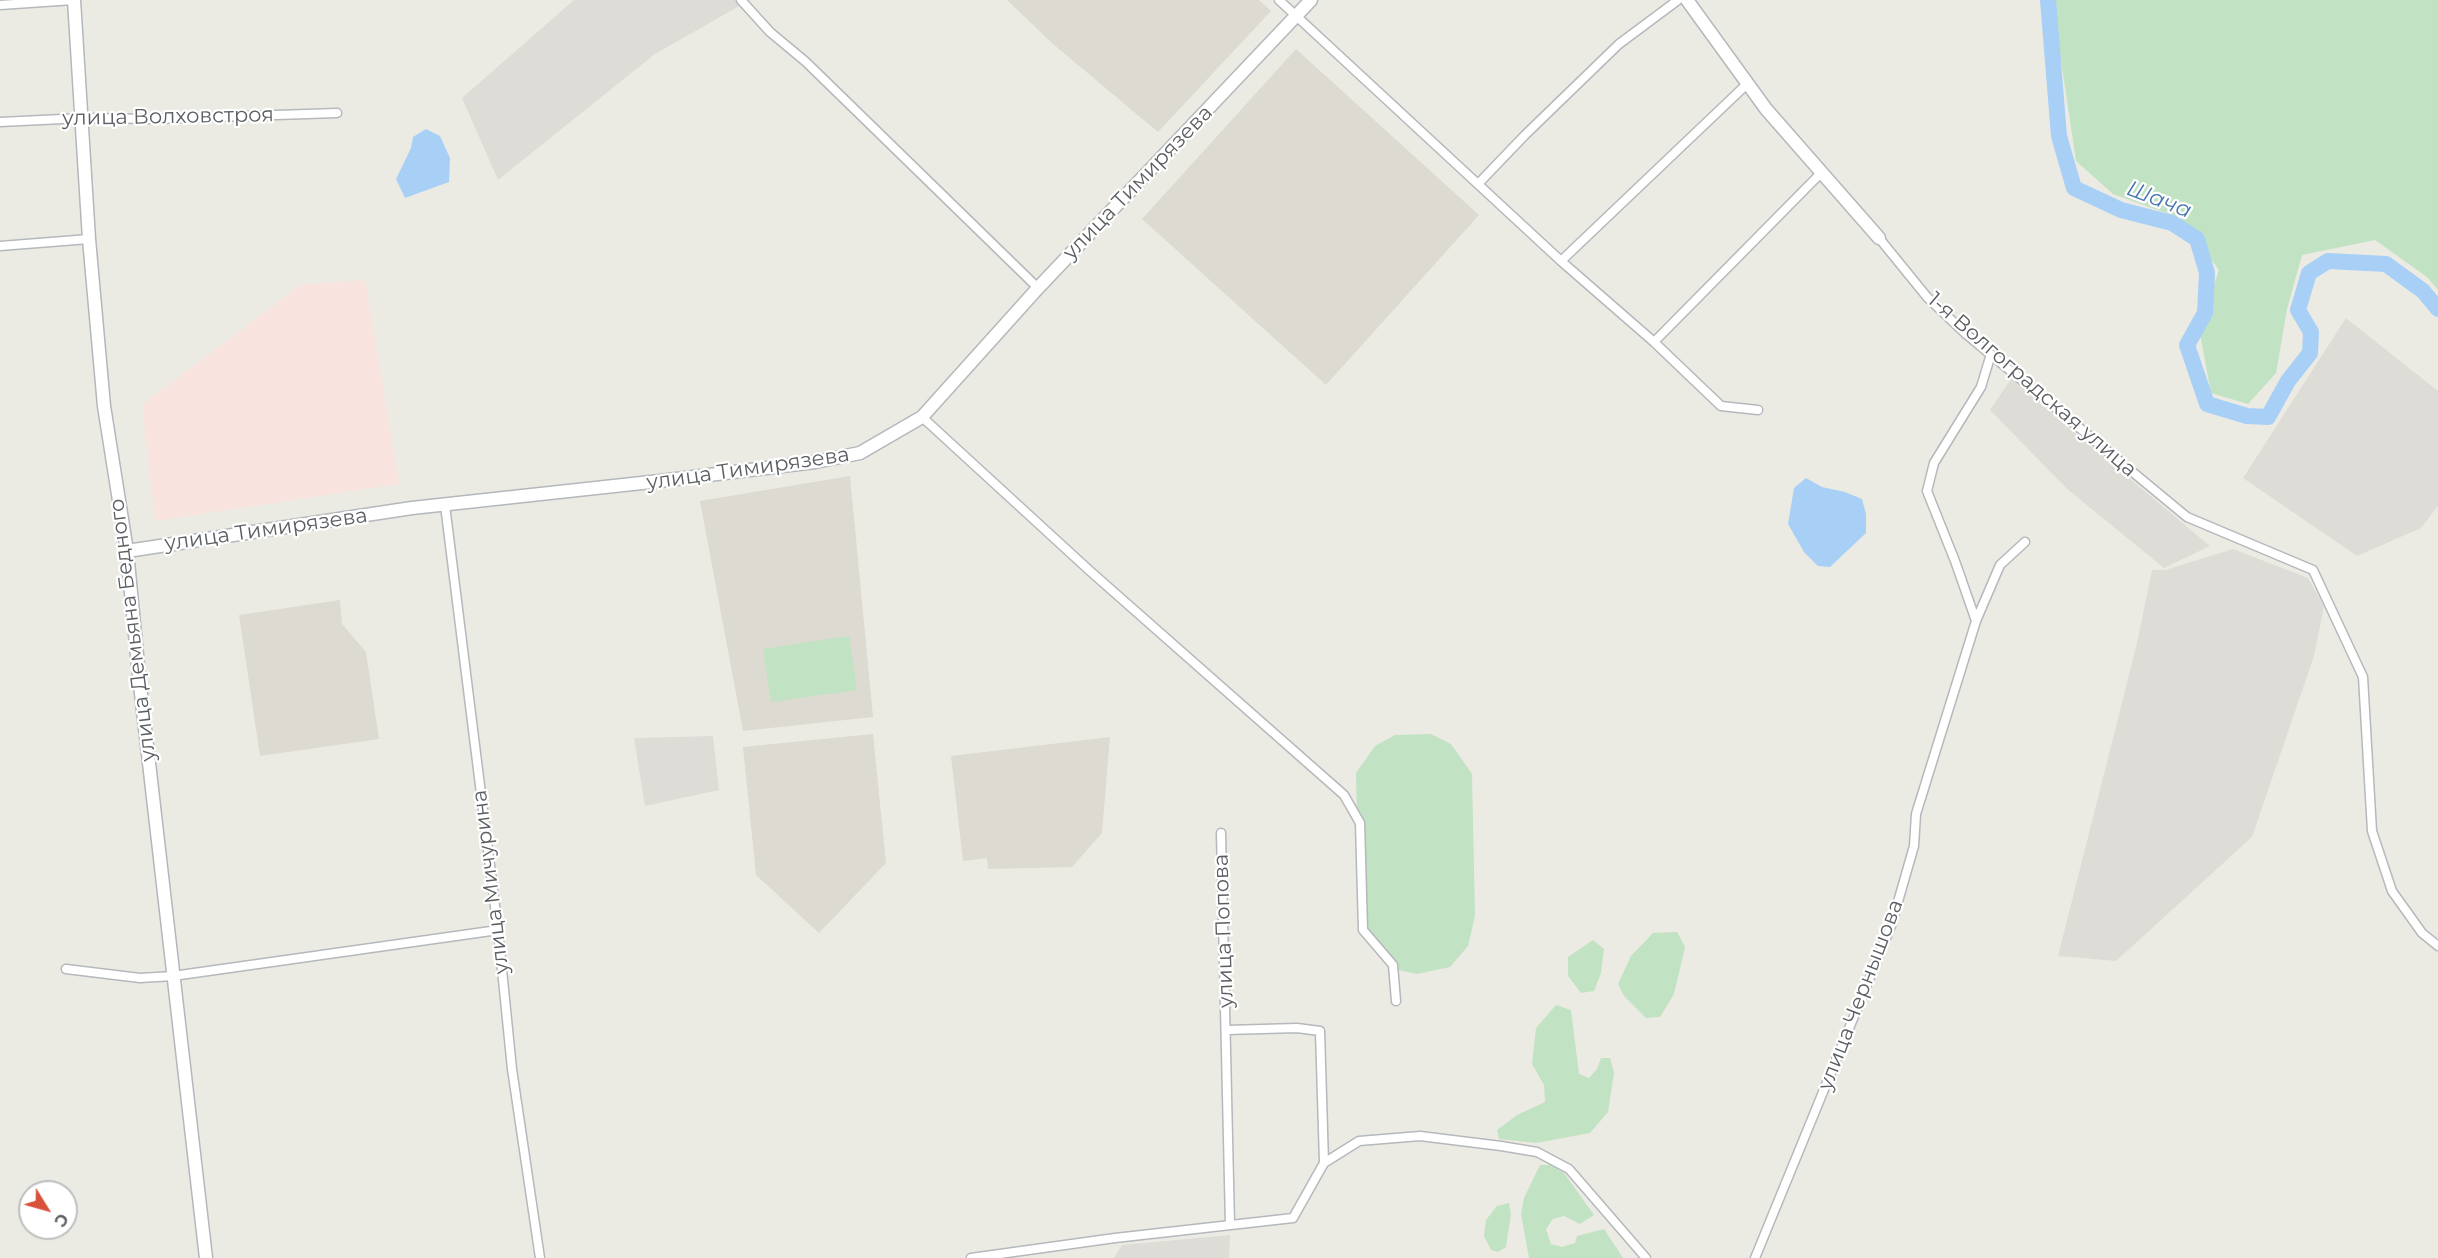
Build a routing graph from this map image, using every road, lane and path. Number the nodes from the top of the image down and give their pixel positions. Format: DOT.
graph roads {
  1 [pos="74,0"];
  2 [pos="741,0"];
  3 [pos="1279,0"];
  4 [pos="1311,0"];
  5 [pos="1678,0"];
  6 [pos="1687,0"];
  7 [pos="0,5"];
  8 [pos="1297,16"];
  9 [pos="1747,84"];
  10 [pos="337,113"];
  11 [pos="82,118"];
  12 [pos="0,122"];
  13 [pos="1821,173"];
  14 [pos="1478,184"];
  15 [pos="1879,238"];
  16 [pos="89,239"];
  17 [pos="0,246"];
  18 [pos="1561,261"];
  19 [pos="1038,288"];
  20 [pos="1654,342"];
  21 [pos="1991,354"];
  22 [pos="1758,410"];
  23 [pos="922,417"];
  24 [pos="445,505"];
  25 [pos="2025,542"];
  26 [pos="127,551"];
  27 [pos="1976,621"];
  28 [pos="1221,833"];
  29 [pos="498,930"];
  30 [pos="2438,946"];
  31 [pos="66,969"];
  32 [pos="173,976"];
  33 [pos="1396,1000"];
  34 [pos="1227,1030"];
  35 [pos="1324,1163"];
  36 [pos="1230,1225"];
  37 [pos="206,1258"];
  38 [pos="540,1258"];
  39 [pos="971,1258"];
  40 [pos="1646,1258"];
  41 [pos="1755,1258"];
  1 -- 7 [label="street"];
  1 -- 11 [label="street, улица Демьяна Бедного"];
  2 -- 19 [label="street"];
  3 -- 8 [label="street"];
  4 -- 8 [label="street, улица Тимирязева"];
  5 -- 14 [label="street"];
  6 -- 9 [label="street, 1-я Волгоградская улица"];
  8 -- 14 [label="street"];
  8 -- 19 [label="street, улица Тимирязева"];
  9 -- 13 [label="street, 1-я Волгоградская улица"];
  9 -- 18 [label="street"];
  10 -- 11 [label="street, улица Волховстроя"];
  11 -- 12 [label="street, улица Волховстроя"];
  11 -- 16 [label="street, улица Демьяна Бедного"];
  13 -- 15 [label="street, 1-я Волгоградская улица"];
  13 -- 20 [label="street"];
  14 -- 18 [label="street"];
  15 -- 21 [label="street, 1-я Волгоградская улица"];
  16 -- 17 [label="street"];
  16 -- 26 [label="street, улица Демьяна Бедного"];
  18 -- 20 [label="street"];
  19 -- 23 [label="street, улица Тимирязева"];
  20 -- 22 [label="street"];
  21 -- 27 [label="street"];
  21 -- 30 [label="street, 1-я Волгоградская улица"];
  23 -- 24 [label="street, улица Тимирязева"];
  23 -- 33 [label="street"];
  24 -- 26 [label="street, улица Тимирязева"];
  24 -- 29 [label="street, улица Мичурина"];
  25 -- 27 [label="street, улица Чернышова"];
  26 -- 32 [label="street, улица Демьяна Бедного"];
  27 -- 41 [label="street, улица Чернышова"];
  28 -- 34 [label="street, улица Попова"];
  29 -- 32 [label="street"];
  29 -- 38 [label="street, улица Мичурина"];
  31 -- 32 [label="street"];
  32 -- 37 [label="street, улица Демьяна Бедного"];
  34 -- 35 [label="street, улица Попова"];
  34 -- 36 [label="street, улица Попова"];
  35 -- 36 [label="street"];
  35 -- 40 [label="street"];
  36 -- 39 [label="street"];
}
